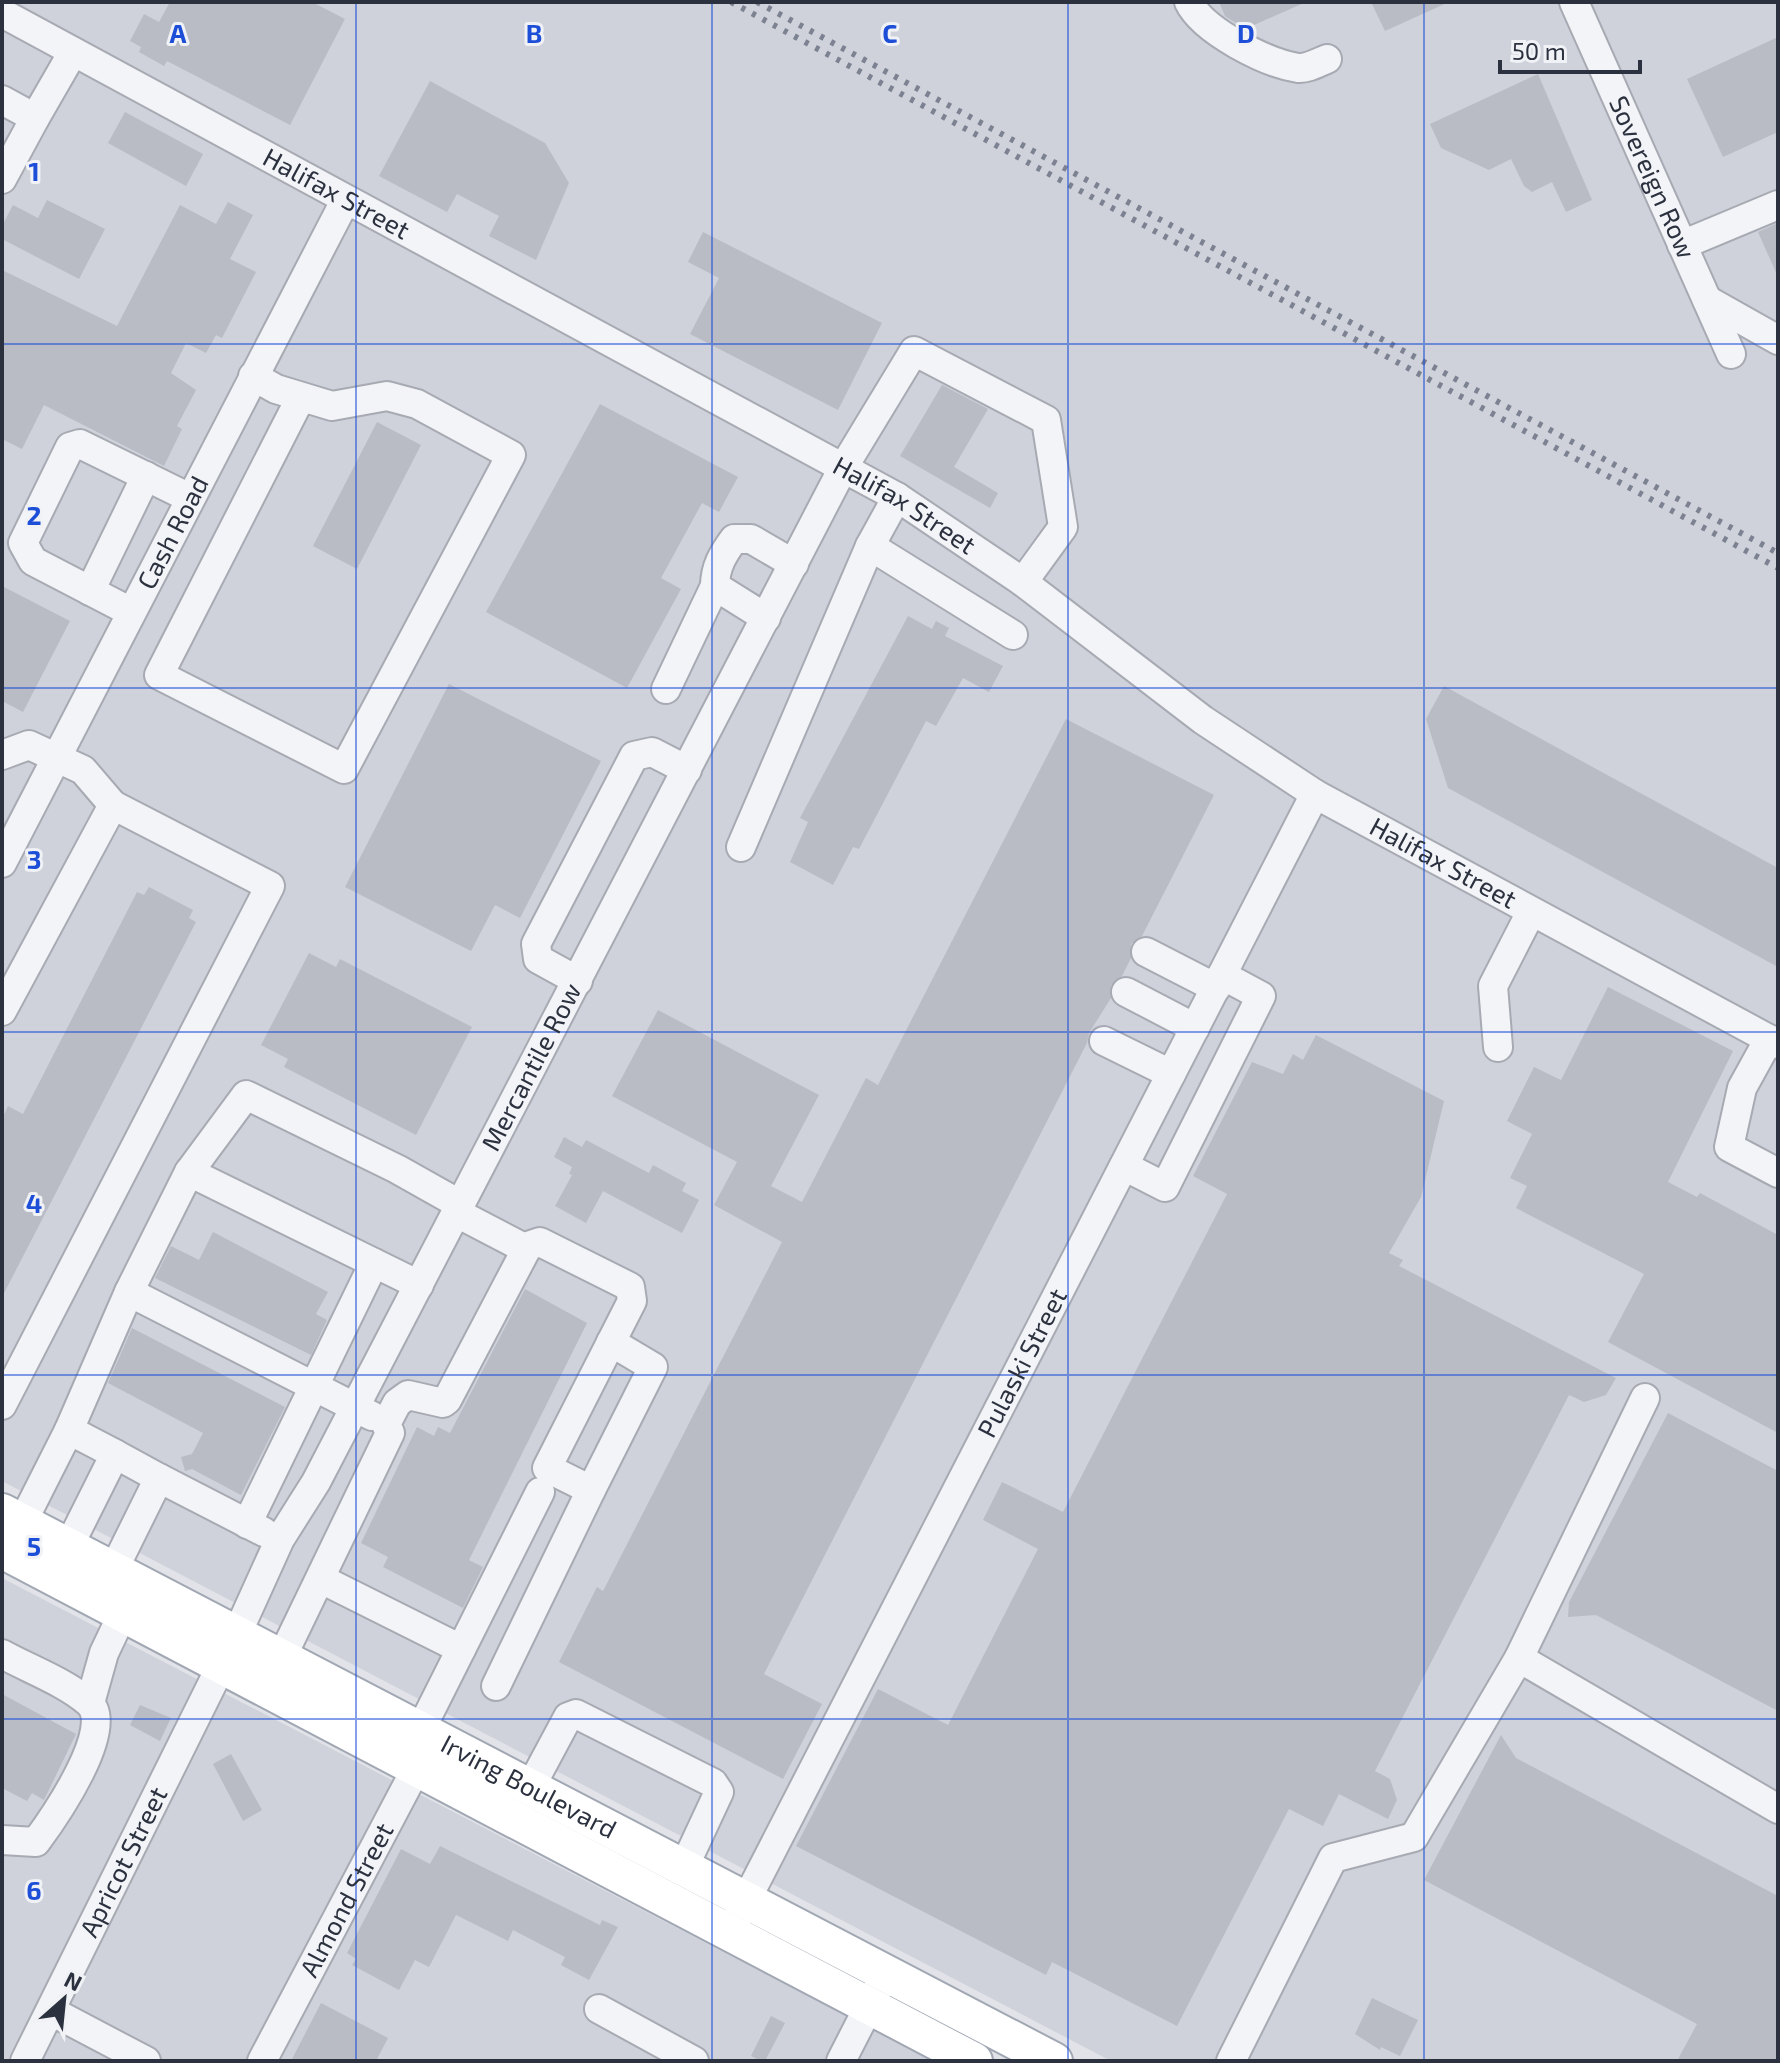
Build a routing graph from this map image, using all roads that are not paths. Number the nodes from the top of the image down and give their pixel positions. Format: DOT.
graph roads {
  1 [pos="1189,2"];
  2 [pos="1574,2"];
  3 [pos="2,13"];
  4 [pos="73,52"];
  5 [pos="1327,59"];
  6 [pos="2,100"];
  7 [pos="35,118"];
  8 [pos="2,179"];
  9 [pos="345,201"];
  10 [pos="1778,205"];
  11 [pos="1682,245"];
  12 [pos="1707,300"];
  13 [pos="1778,340"];
  14 [pos="1731,354"];
  15 [pos="253,376"];
  16 [pos="301,397"];
  17 [pos="843,468"];
  18 [pos="146,476"];
  19 [pos="897,497"];
  20 [pos="190,498"];
  21 [pos="870,546"];
  22 [pos="794,564"];
  23 [pos="1023,582"];
  24 [pos="715,586"];
  25 [pos="90,591"];
  26 [pos="131,612"];
  27 [pos="766,618"];
  28 [pos="1013,635"];
  29 [pos="666,689"];
  30 [pos="2,755"];
  31 [pos="56,757"];
  32 [pos="687,770"];
  33 [pos="1315,794"];
  34 [pos="113,805"];
  35 [pos="741,847"];
  36 [pos="2,863"];
  37 [pos="1531,912"];
  38 [pos="1146,952"];
  39 [pos="578,981"];
  40 [pos="1219,982"];
  41 [pos="1126,992"];
  42 [pos="2,1011"];
  43 [pos="1195,1028"];
  44 [pos="1104,1041"];
  45 [pos="1774,1042"];
  46 [pos="1498,1047"];
  47 [pos="1171,1074"];
  48 [pos="1124,1166"];
  49 [pos="189,1172"];
  50 [pos="1778,1173"];
  51 [pos="459,1209"];
  52 [pos="526,1249"];
  53 [pos="374,1263"];
  54 [pos="419,1285"];
  55 [pos="129,1292"];
  56 [pos="341,1334"];
  57 [pos="611,1342"];
  58 [pos="383,1356"];
  59 [pos="316,1387"];
  60 [pos="1645,1398"];
  61 [pos="2,1405"];
  62 [pos="356,1407"];
  63 [pos="386,1424"];
  64 [pos="69,1430"];
  65 [pos="115,1454"];
  66 [pos="278,1461"];
  67 [pos="159,1478"];
  68 [pos="316,1482"];
  69 [pos="591,1490"];
  70 [pos="540,1492"];
  71 [pos="247,1524"];
  72 [pos="9,1528"];
  73 [pos="280,1539"];
  74 [pos="68,1548"];
  75 [pos="113,1571"];
  76 [pos="321,1579"];
  77 [pos="123,1613"];
  78 [pos="461,1649"];
  79 [pos="229,1650"];
  80 [pos="2,1654"];
  81 [pos="1519,1658"];
  82 [pos="281,1659"];
  83 [pos="496,1686"];
  84 [pos="90,1703"];
  85 [pos="423,1745"];
  86 [pos="530,1788"];
  87 [pos="1778,1809"];
  88 [pos="2,1840"];
  89 [pos="684,1867"];
  90 [pos="746,1899"];
  91 [pos="729,1933"];
  92 [pos="886,1973"];
  93 [pos="869,2006"];
  94 [pos="599,2009"];
  95 [pos="51,2011"];
  96 [pos="25,2061"];
  97 [pos="146,2061"];
  98 [pos="262,2061"];
  99 [pos="694,2061"];
  100 [pos="841,2061"];
  101 [pos="974,2061"];
  102 [pos="1054,2061"];
  103 [pos="1231,2061"];
  1 -- 5 [label="street"];
  2 -- 11 [label="street, Sovereign Row"];
  3 -- 4 [label="street, Halifax Street"];
  4 -- 7 [label="street"];
  4 -- 9 [label="street, Halifax Street"];
  6 -- 7 [label="street"];
  7 -- 8 [label="street"];
  9 -- 15 [label="street, Cash Road"];
  9 -- 17 [label="street, Halifax Street"];
  10 -- 11 [label="street"];
  11 -- 12 [label="street, Sovereign Row"];
  12 -- 13 [label="street"];
  12 -- 14 [label="street, Sovereign Row"];
  15 -- 16 [label="street"];
  15 -- 20 [label="street, Cash Road"];
  16 -- 16 [label="street"];
  17 -- 19 [label="street, Halifax Street"];
  17 -- 22 [label="street, Mercantile Row"];
  17 -- 23 [label="street, Mercantile Row"];
  18 -- 20 [label="street"];
  18 -- 25 [label="street"];
  18 -- 25 [label="street"];
  19 -- 21 [label="street"];
  19 -- 23 [label="street, Halifax Street"];
  20 -- 26 [label="street, Cash Road"];
  21 -- 28 [label="street"];
  21 -- 35 [label="street"];
  22 -- 24 [label="street"];
  22 -- 27 [label="street, Mercantile Row"];
  23 -- 33 [label="street, Halifax Street"];
  24 -- 27 [label="street"];
  24 -- 29 [label="street"];
  25 -- 26 [label="street"];
  26 -- 31 [label="street, Cash Road"];
  27 -- 32 [label="street, Mercantile Row"];
  30 -- 31 [label="street"];
  31 -- 34 [label="street"];
  31 -- 36 [label="street, Cash Road"];
  32 -- 39 [label="street, Mercantile Row"];
  32 -- 39 [label="street"];
  33 -- 37 [label="street, Halifax Street"];
  33 -- 40 [label="street, Pulaski Street"];
  34 -- 42 [label="street"];
  34 -- 61 [label="street"];
  37 -- 45 [label="street, Halifax Street"];
  37 -- 46 [label="street"];
  38 -- 40 [label="street"];
  39 -- 51 [label="street, Mercantile Row"];
  40 -- 43 [label="street, Pulaski Street"];
  40 -- 48 [label="street"];
  41 -- 43 [label="street"];
  43 -- 47 [label="street, Pulaski Street"];
  44 -- 47 [label="street"];
  45 -- 50 [label="street"];
  47 -- 48 [label="street, Pulaski Street"];
  48 -- 90 [label="street, Pulaski Street"];
  49 -- 51 [label="street"];
  49 -- 53 [label="street"];
  49 -- 55 [label="street"];
  51 -- 52 [label="street"];
  51 -- 54 [label="street, Mercantile Row"];
  52 -- 57 [label="street"];
  52 -- 63 [label="street"];
  53 -- 54 [label="street"];
  53 -- 56 [label="street"];
  54 -- 58 [label="street, Mercantile Row"];
  55 -- 59 [label="street"];
  55 -- 64 [label="street"];
  56 -- 58 [label="street"];
  56 -- 59 [label="street"];
  57 -- 69 [label="street"];
  57 -- 69 [label="street"];
  58 -- 62 [label="street, Mercantile Row"];
  59 -- 62 [label="street"];
  59 -- 66 [label="street"];
  60 -- 81 [label="street"];
  62 -- 63 [label="street"];
  62 -- 68 [label="street, Mercantile Row"];
  63 -- 76 [label="street"];
  64 -- 65 [label="street"];
  64 -- 72 [label="street"];
  65 -- 67 [label="street"];
  65 -- 74 [label="street"];
  66 -- 68 [label="street"];
  66 -- 71 [label="street"];
  67 -- 71 [label="street"];
  67 -- 75 [label="street"];
  68 -- 73 [label="street, Mercantile Row"];
  69 -- 83 [label="street"];
  70 -- 78 [label="street, Almond Street"];
  71 -- 73 [label="street"];
  72 -- 74 [label="main road, Irving Boulevard"];
  72 -- 77 [label="main road, Irving Boulevard"];
  73 -- 79 [label="street, Mercantile Row"];
  74 -- 75 [label="main road, Irving Boulevard"];
  75 -- 79 [label="main road, Irving Boulevard"];
  76 -- 78 [label="street"];
  76 -- 82 [label="street"];
  77 -- 79 [label="main road, Irving Boulevard"];
  77 -- 84 [label="street"];
  78 -- 85 [label="street, Almond Street"];
  79 -- 82 [label="main road, Irving Boulevard"];
  79 -- 85 [label="main road, Irving Boulevard"];
  79 -- 95 [label="street, Apricot Street"];
  80 -- 84 [label="street"];
  81 -- 87 [label="street"];
  81 -- 103 [label="street"];
  82 -- 85 [label="main road, Irving Boulevard"];
  84 -- 88 [label="street"];
  85 -- 86 [label="main road, Irving Boulevard"];
  85 -- 91 [label="main road, Irving Boulevard"];
  85 -- 98 [label="street, Almond Street"];
  86 -- 89 [label="main road, Irving Boulevard"];
  86 -- 89 [label="street"];
  89 -- 90 [label="main road, Irving Boulevard"];
  90 -- 91 [label="street, Pulaski Street"];
  90 -- 92 [label="main road, Irving Boulevard"];
  91 -- 93 [label="main road, Irving Boulevard"];
  92 -- 93 [label="street"];
  92 -- 102 [label="main road, Irving Boulevard"];
  93 -- 100 [label="street"];
  93 -- 101 [label="main road, Irving Boulevard"];
  94 -- 99 [label="street"];
  95 -- 96 [label="street, Apricot Street"];
  95 -- 97 [label="street"];
}
